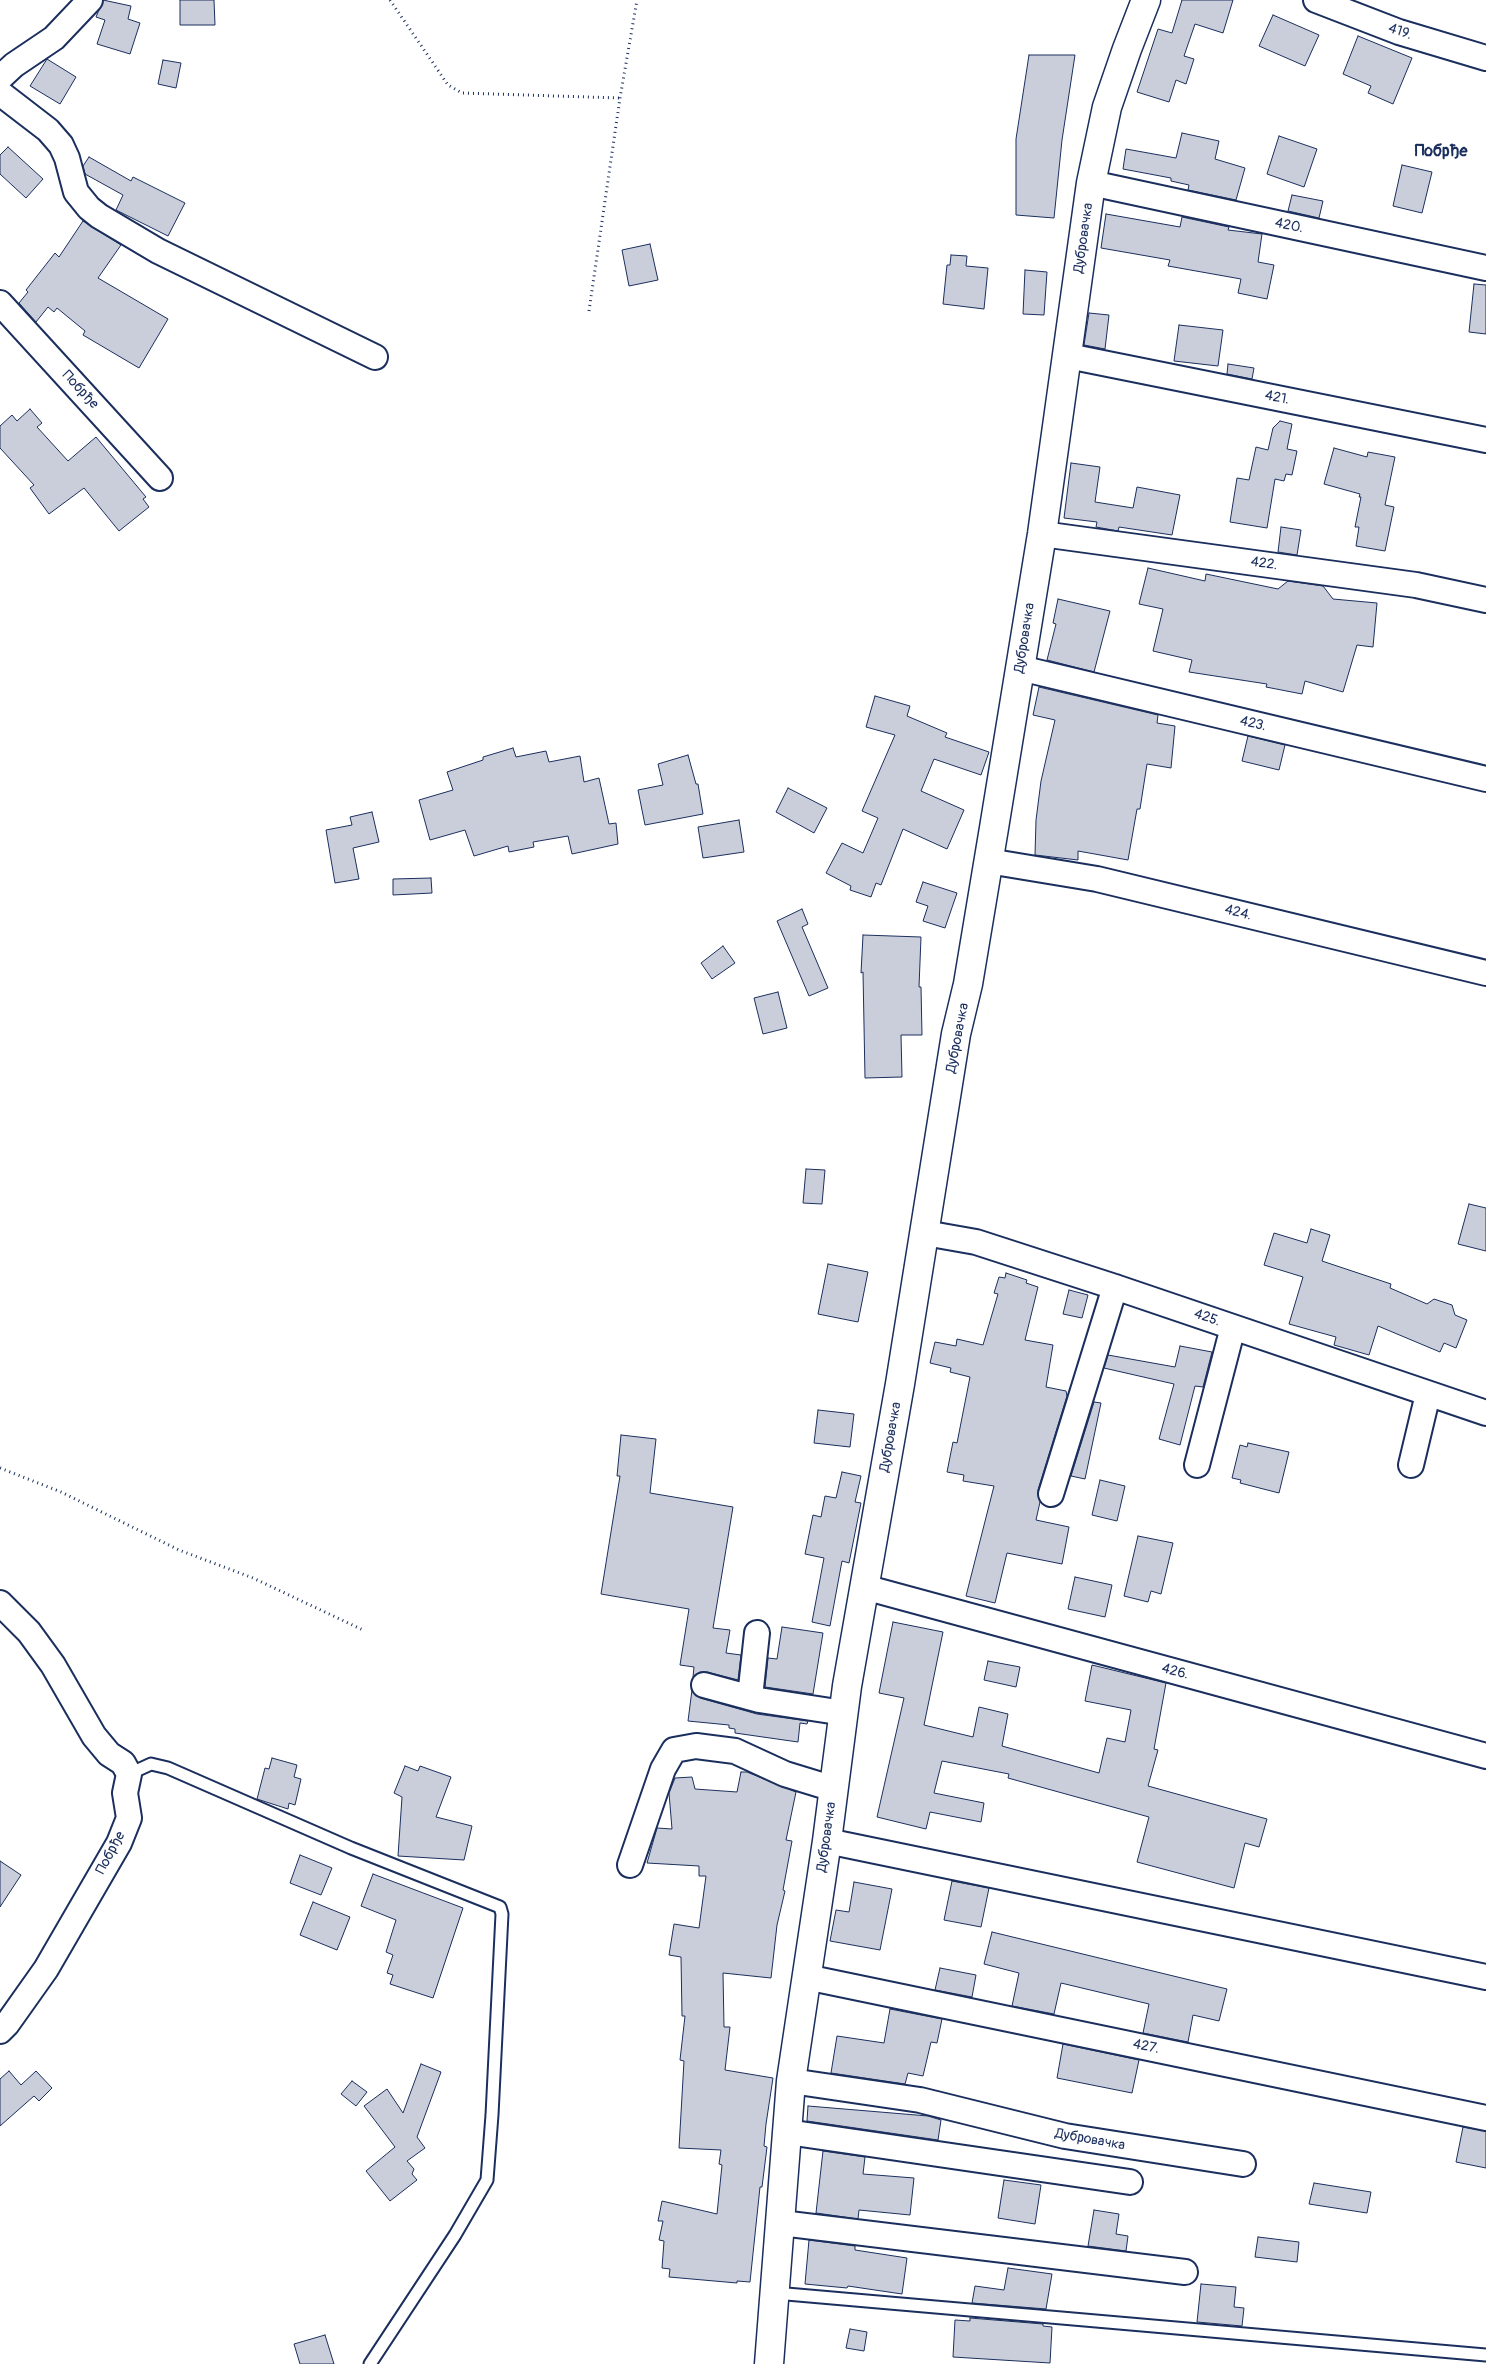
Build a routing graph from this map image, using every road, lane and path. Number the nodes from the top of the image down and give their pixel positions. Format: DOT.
graph roads {
  1 [pos="90,0"];
  2 [pos="390,0"];
  3 [pos="637,0"];
  4 [pos="1146,0"];
  5 [pos="1316,0"];
  6 [pos="1486,58"];
  7 [pos="5,66"];
  8 [pos="0,94"];
  9 [pos="620,98"];
  10 [pos="1091,183"];
  11 [pos="1486,268"];
  12 [pos="0,303"];
  13 [pos="589,311"];
  14 [pos="1068,356"];
  15 [pos="375,357"];
  16 [pos="1486,440"];
  17 [pos="160,478"];
  18 [pos="1042,534"];
  19 [pos="1486,600"];
  20 [pos="1020,668"];
  21 [pos="1486,779"];
  22 [pos="988,861"];
  23 [pos="1486,973"];
  24 [pos="925,1233"];
  25 [pos="1115,1287"];
  26 [pos="1232,1327"];
  27 [pos="1428,1394"];
  28 [pos="1486,1413"];
  29 [pos="1198,1465"];
  30 [pos="1411,1465"];
  31 [pos="0,1468"];
  32 [pos="1051,1494"];
  33 [pos="864,1587"];
  34 [pos="0,1603"];
  35 [pos="363,1630"];
  36 [pos="757,1633"];
  37 [pos="704,1685"];
  38 [pos="750,1698"];
  39 [pos="844,1713"];
  40 [pos="1486,1756"];
  41 [pos="129,1774"];
  42 [pos="834,1790"];
  43 [pos="828,1841"];
  44 [pos="630,1865"];
  45 [pos="806,1977"];
  46 [pos="1486,1977"];
  47 [pos="0,2031"];
  48 [pos="791,2081"];
  49 [pos="1486,2118"];
  50 [pos="787,2132"];
  51 [pos="1243,2164"];
  52 [pos="1130,2182"];
  53 [pos="781,2223"];
  54 [pos="1185,2272"];
  55 [pos="775,2293"];
  56 [pos="1486,2355"];
  57 [pos="370,2364"];
  58 [pos="769,2364"];
  1 -- 7 [label="street"];
  2 -- 9 [label="path"];
  3 -- 9 [label="path"];
  4 -- 10 [label="main road, Дубровачка"];
  5 -- 6 [label="street, 419."];
  8 -- 15 [label="street"];
  9 -- 13 [label="path"];
  10 -- 11 [label="street, 420."];
  10 -- 14 [label="main road, Дубровачка"];
  12 -- 17 [label="street, Побрђе"];
  14 -- 16 [label="street, 421."];
  14 -- 18 [label="main road, Дубровачка"];
  18 -- 19 [label="street, 422."];
  18 -- 20 [label="main road, Дубровачка"];
  20 -- 21 [label="street, 423."];
  20 -- 22 [label="main road, Дубровачка"];
  22 -- 23 [label="street, 424."];
  22 -- 24 [label="main road, Дубровачка"];
  24 -- 25 [label="street, 425."];
  24 -- 33 [label="main road, Дубровачка"];
  25 -- 26 [label="street, 425."];
  25 -- 32 [label="street"];
  26 -- 27 [label="street, 425."];
  26 -- 29 [label="street"];
  27 -- 28 [label="street, 425."];
  27 -- 30 [label="street"];
  31 -- 35 [label="path"];
  33 -- 39 [label="main road, Дубровачка"];
  33 -- 40 [label="street, 426."];
  34 -- 41 [label="street"];
  36 -- 38 [label="street"];
  37 -- 38 [label="street"];
  38 -- 39 [label="street"];
  39 -- 42 [label="main road, Дубровачка"];
  41 -- 47 [label="street, Побрђе"];
  41 -- 57 [label="lane"];
  42 -- 43 [label="main road, Дубровачка"];
  42 -- 44 [label="street"];
  43 -- 45 [label="main road, Дубровачка"];
  43 -- 46 [label="street"];
  45 -- 48 [label="main road, Дубровачка"];
  45 -- 49 [label="street, 427."];
  48 -- 50 [label="main road, Дубровачка"];
  48 -- 51 [label="street, Дубровачка"];
  50 -- 52 [label="street"];
  50 -- 53 [label="main road, Дубровачка"];
  53 -- 54 [label="street"];
  53 -- 55 [label="main road, Дубровачка"];
  55 -- 56 [label="lane"];
  55 -- 58 [label="main road, Дубровачка"];
}
